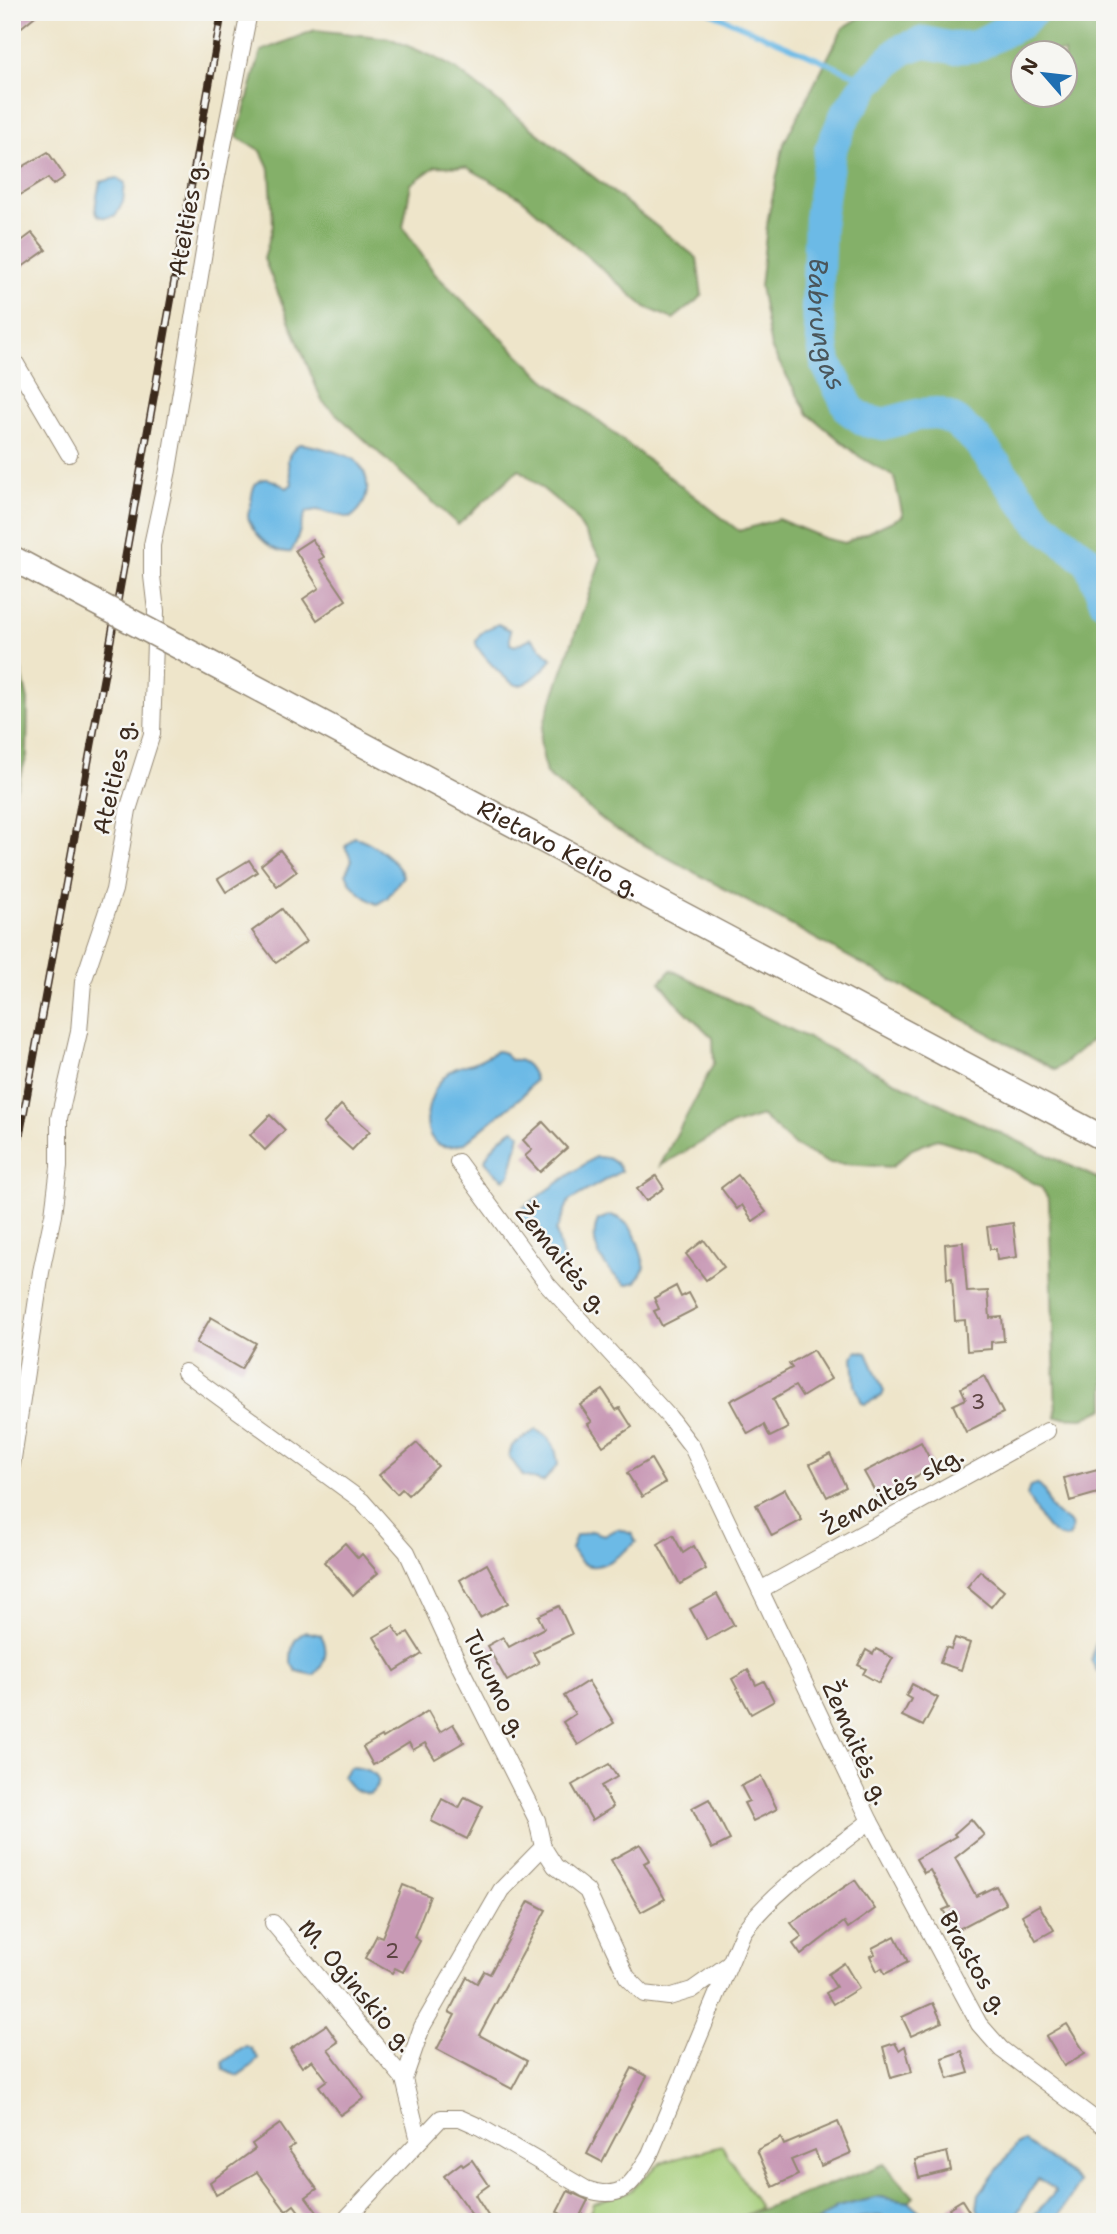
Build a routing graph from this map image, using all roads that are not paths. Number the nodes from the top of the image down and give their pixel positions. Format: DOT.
graph roads {
  1 [pos="250,12"];
  2 [pos="12,357"];
  3 [pos="69,454"];
  4 [pos="12,558"];
  5 [pos="1105,1139"];
  6 [pos="458,1161"];
  7 [pos="184,1373"];
  8 [pos="1047,1431"];
  9 [pos="12,1465"];
  10 [pos="760,1590"];
  11 [pos="870,1821"];
  12 [pos="543,1847"];
  13 [pos="273,1923"];
  14 [pos="729,1964"];
  15 [pos="404,2079"];
  16 [pos="1105,2127"];
  17 [pos="419,2141"];
  18 [pos="343,2222"];
  1 -- 9 [label="street, Ateities g."];
  2 -- 3 [label="street"];
  4 -- 5 [label="main road, Rietavo Kelio g., bridge"];
  6 -- 10 [label="street, Žemaitės g."];
  7 -- 12 [label="street, Tukumo g."];
  8 -- 10 [label="street, Žemaitės skg."];
  10 -- 11 [label="street, Žemaitės g."];
  11 -- 14 [label="street, Žemaitės g."];
  11 -- 16 [label="street, Brastos g."];
  12 -- 14 [label="street, Tukumo g."];
  12 -- 15 [label="street"];
  13 -- 15 [label="street, M. Oginskio g."];
  14 -- 17 [label="street, Žemaitės g."];
  15 -- 17 [label="street"];
  17 -- 18 [label="street, Žemaitės g."];
}
